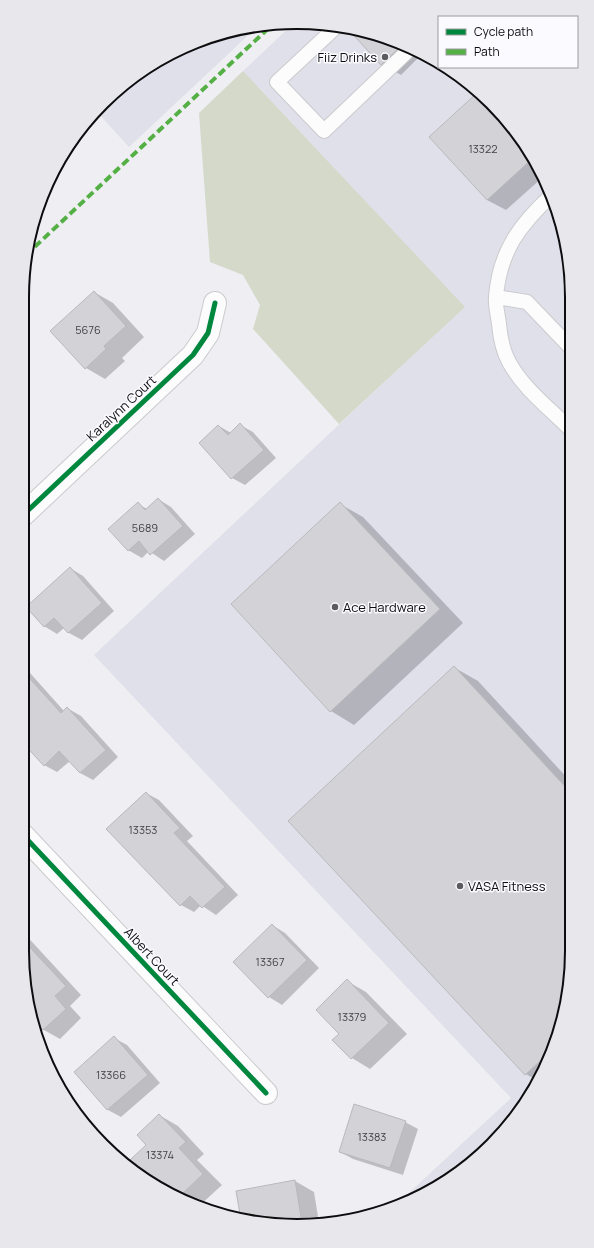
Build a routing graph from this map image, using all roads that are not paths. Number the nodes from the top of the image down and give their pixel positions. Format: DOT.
graph roads {
  1 [pos="332,31"];
  2 [pos="406,52"];
  3 [pos="547,200"];
  4 [pos="496,298"];
  5 [pos="215,303"];
  6 [pos="565,342"];
  7 [pos="565,424"];
  8 [pos="29,509"];
  9 [pos="29,841"];
  10 [pos="266,1093"];
  1 -- 2 [label="lane"];
  3 -- 4 [label="lane"];
  4 -- 6 [label="lane"];
  4 -- 7 [label="lane"];
  5 -- 8 [label="street, Karalynn Court"];
  9 -- 10 [label="street, Albert Court"];
}
